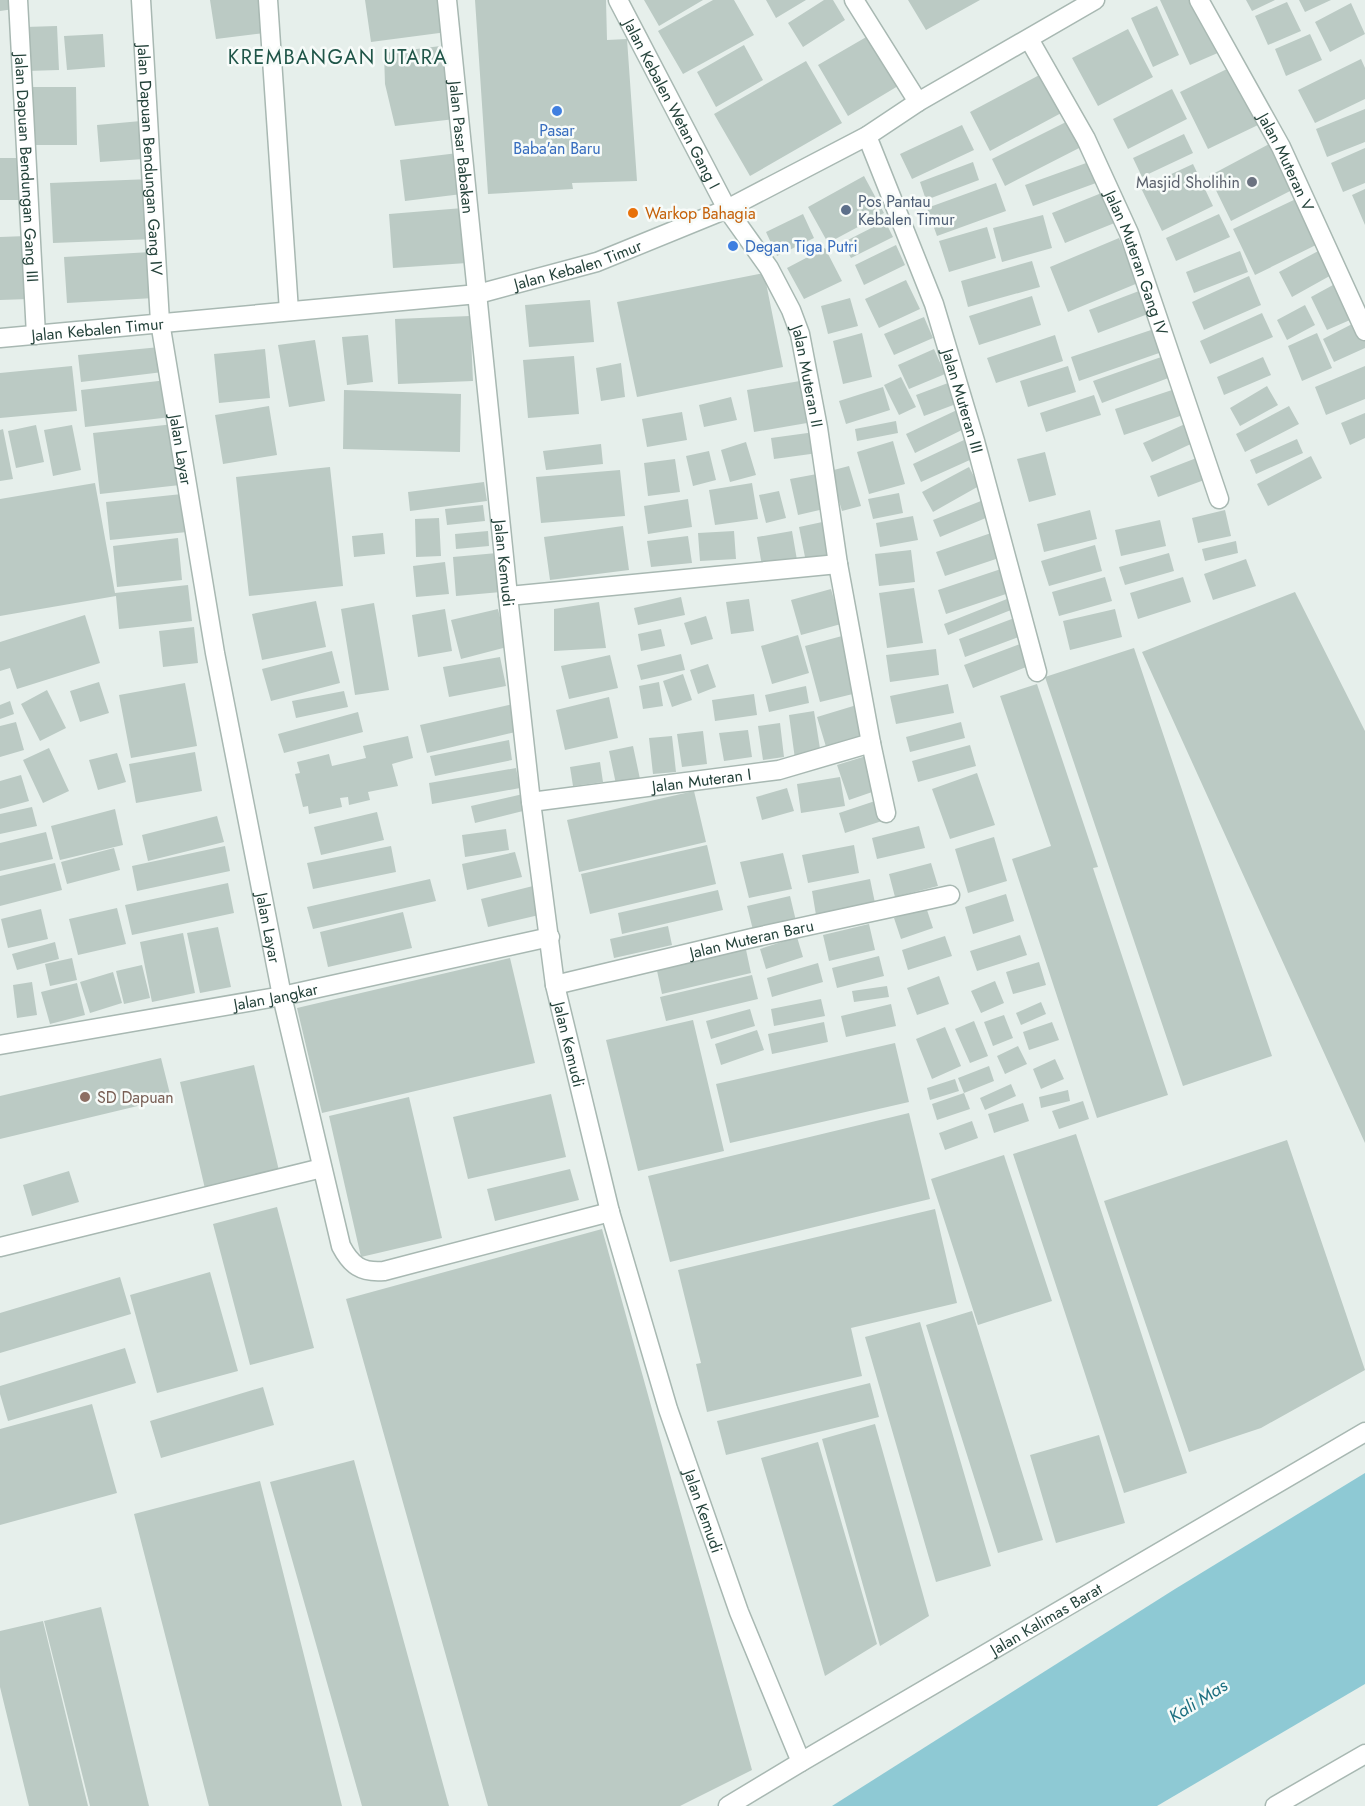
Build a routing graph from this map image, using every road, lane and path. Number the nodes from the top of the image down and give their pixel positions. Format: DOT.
graph roads {
  1 [pos="18,0"];
  2 [pos="141,0"];
  3 [pos="268,0"];
  4 [pos="447,0"];
  5 [pos="618,0"];
  6 [pos="854,0"];
  7 [pos="1095,0"];
  8 [pos="1198,0"];
  9 [pos="1029,39"];
  10 [pos="918,102"];
  11 [pos="867,136"];
  12 [pos="727,209"];
  13 [pos="478,294"];
  14 [pos="289,311"];
  15 [pos="160,322"];
  16 [pos="1365,331"];
  17 [pos="36,335"];
  18 [pos="0,338"];
  19 [pos="1220,499"];
  20 [pos="838,564"];
  21 [pos="508,596"];
  22 [pos="1037,672"];
  23 [pos="871,743"];
  24 [pos="531,802"];
  25 [pos="886,813"];
  26 [pos="950,895"];
  27 [pos="550,937"];
  28 [pos="555,985"];
  29 [pos="282,996"];
  30 [pos="1,1039"];
  31 [pos="322,1168"];
  32 [pos="610,1212"];
  33 [pos="0,1247"];
  34 [pos="1365,1432"];
  35 [pos="1365,1754"];
  36 [pos="801,1761"];
  37 [pos="728,1806"];
  38 [pos="1275,1806"];
  1 -- 17 [label="street, Jalan Dapuan Bendungan Gang III"];
  2 -- 15 [label="street, Jalan Dapuan Bendungan Gang IV"];
  3 -- 14 [label="street"];
  4 -- 13 [label="street, Jalan Pasar Babakan"];
  5 -- 12 [label="street, Jalan Kebalen Wetan Gang I"];
  6 -- 10 [label="street"];
  7 -- 9 [label="street, Jalan Kebalen Timur"];
  8 -- 16 [label="street, Jalan Muteran V"];
  9 -- 10 [label="street, Jalan Kebalen Timur"];
  9 -- 19 [label="street, Jalan Muteran Gang IV"];
  10 -- 11 [label="street, Jalan Kebalen Timur"];
  11 -- 12 [label="street, Jalan Kebalen Timur"];
  11 -- 22 [label="street, Jalan Muteran III"];
  12 -- 13 [label="street, Jalan Kebalen Timur"];
  12 -- 20 [label="street, Jalan Muteran II"];
  13 -- 14 [label="street, Jalan Kebalen Timur"];
  13 -- 21 [label="street, Jalan Kemudi"];
  14 -- 15 [label="street, Jalan Kebalen Timur"];
  15 -- 17 [label="street, Jalan Kebalen Timur"];
  15 -- 29 [label="street, Jalan Layar"];
  17 -- 18 [label="street, Jalan Kebalen Timur"];
  20 -- 21 [label="street"];
  20 -- 23 [label="street, Jalan Muteran II"];
  21 -- 24 [label="street, Jalan Kemudi"];
  23 -- 24 [label="street, Jalan Muteran I"];
  23 -- 25 [label="street, Jalan Muteran II"];
  24 -- 27 [label="street, Jalan Kemudi"];
  26 -- 28 [label="street, Jalan Muteran Baru"];
  27 -- 28 [label="street, Jalan Kemudi"];
  27 -- 29 [label="street, Jalan Jangkar"];
  28 -- 32 [label="street, Jalan Kemudi"];
  29 -- 30 [label="street, Jalan Jangkar"];
  29 -- 31 [label="street, Jalan Layar"];
  31 -- 32 [label="street, Jalan Layar"];
  31 -- 33 [label="street"];
  32 -- 36 [label="street, Jalan Kemudi"];
  34 -- 36 [label="street, Jalan Kalimas Barat"];
  35 -- 38 [label="street"];
  36 -- 37 [label="street, Jalan Kalimas Barat"];
}
